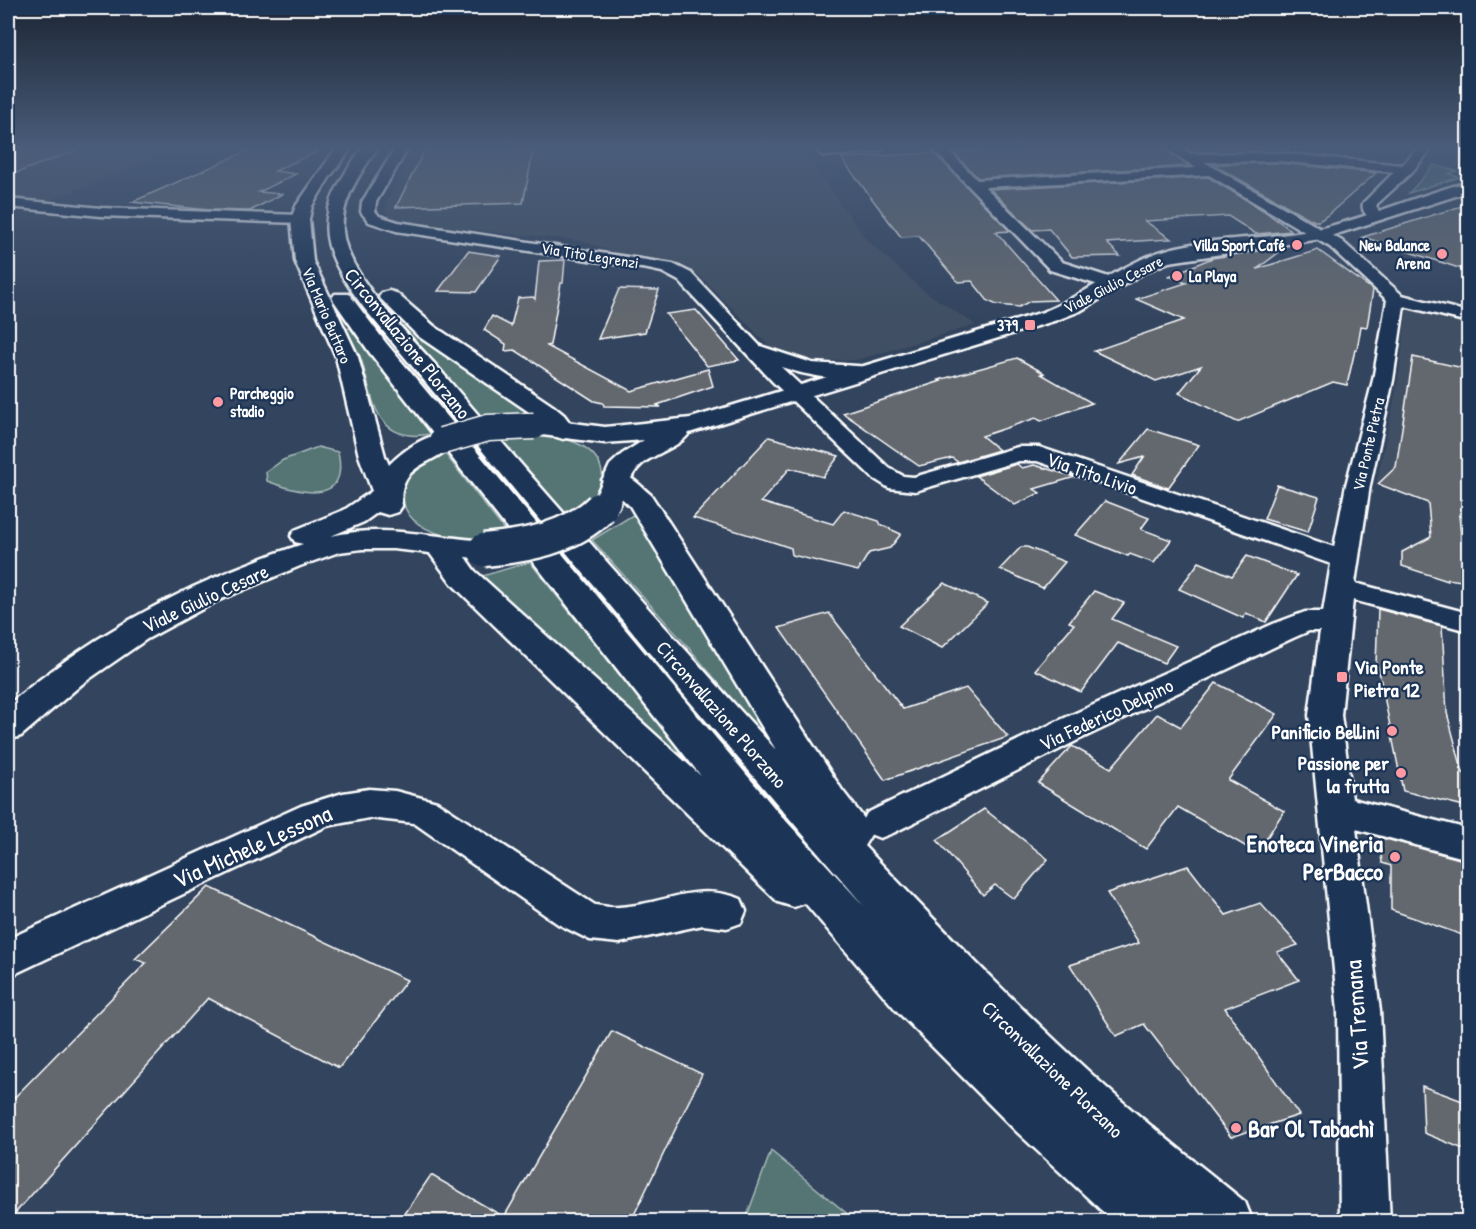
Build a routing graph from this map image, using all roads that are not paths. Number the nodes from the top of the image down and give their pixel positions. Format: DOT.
graph roads {
  1 [pos="21,204"];
  2 [pos="305,204"];
  3 [pos="324,204"];
  4 [pos="338,204"];
  5 [pos="350,204"];
  6 [pos="369,204"];
  7 [pos="994,204"];
  8 [pos="1269,204"];
  9 [pos="1370,204"];
  10 [pos="1412,204"];
  11 [pos="1375,216"];
  12 [pos="300,219"];
  13 [pos="1314,230"];
  14 [pos="1112,284"];
  15 [pos="1396,299"];
  16 [pos="1468,317"];
  17 [pos="752,346"];
  18 [pos="864,371"];
  19 [pos="796,393"];
  20 [pos="364,422"];
  21 [pos="694,425"];
  22 [pos="567,432"];
  23 [pos="447,439"];
  24 [pos="402,453"];
  25 [pos="614,485"];
  26 [pos="386,493"];
  27 [pos="434,543"];
  28 [pos="1345,560"];
  29 [pos="1340,588"];
  30 [pos="1335,621"];
  31 [pos="1468,622"];
  32 [pos="8,697"];
  33 [pos="8,726"];
  34 [pos="1335,809"];
  35 [pos="880,823"];
  36 [pos="1468,844"];
  37 [pos="727,910"];
  38 [pos="8,958"];
  39 [pos="946,963"];
  40 [pos="914,994"];
  41 [pos="1157,1221"];
  42 [pos="1225,1221"];
  43 [pos="1365,1221"];
  1 -- 12 [label="street"];
  2 -- 12 [label="main road"];
  3 -- 23 [label="main road, Circonvallazione Plorzano"];
  4 -- 39 [label="main road, Circonvallazione Plorzano"];
  5 -- 22 [label="main road"];
  6 -- 17 [label="street, Via Tito Legrenzi"];
  7 -- 14 [label="street"];
  8 -- 13 [label="street"];
  9 -- 11 [label="street"];
  10 -- 11 [label="main road, Viale Giulio Cesare"];
  11 -- 13 [label="main road, Viale Giulio Cesare"];
  12 -- 20 [label="main road, Via Mario Buttaro"];
  13 -- 14 [label="main road, Viale Giulio Cesare"];
  13 -- 15 [label="street"];
  14 -- 18 [label="main road, Viale Giulio Cesare"];
  15 -- 16 [label="street"];
  15 -- 28 [label="street, Via Ponte Pietra"];
  17 -- 18 [label="street, Via Tito Legrenzi"];
  17 -- 19 [label="street, Via Tito Legrenzi"];
  18 -- 19 [label="main road, Viale Giulio Cesare"];
  19 -- 21 [label="main road, Viale Giulio Cesare"];
  19 -- 28 [label="street, Via Tito Livio"];
  20 -- 24 [label="main road"];
  20 -- 26 [label="main road, Via Mario Buttaro"];
  21 -- 22 [label="main road, Viale Giulio Cesare"];
  21 -- 25 [label="main road, Viale Giulio Cesare"];
  22 -- 23 [label="main road, Viale Giulio Cesare, bridge"];
  22 -- 25 [label="main road, Viale Giulio Cesare"];
  23 -- 24 [label="main road, Viale Giulio Cesare"];
  23 -- 40 [label="main road, Circonvallazione Plorzano"];
  24 -- 26 [label="main road, Viale Giulio Cesare"];
  25 -- 27 [label="main road, Viale Giulio Cesare, bridge"];
  25 -- 39 [label="main road"];
  26 -- 27 [label="main road, Viale Giulio Cesare"];
  26 -- 32 [label="main road, Viale Giulio Cesare"];
  27 -- 33 [label="main road, Viale Giulio Cesare"];
  27 -- 40 [label="main road"];
  28 -- 29 [label="street, Via Ponte Pietra"];
  29 -- 30 [label="street, Via Ponte Pietra"];
  29 -- 31 [label="street"];
  30 -- 34 [label="street, Via Ponte Pietra"];
  30 -- 35 [label="street, Via Federico Delpino"];
  34 -- 36 [label="street"];
  34 -- 43 [label="street, Via Tremana"];
  37 -- 38 [label="street, Via Michele Lessona"];
  39 -- 42 [label="main road, Circonvallazione Plorzano"];
  40 -- 41 [label="main road, Circonvallazione Plorzano"];
}
